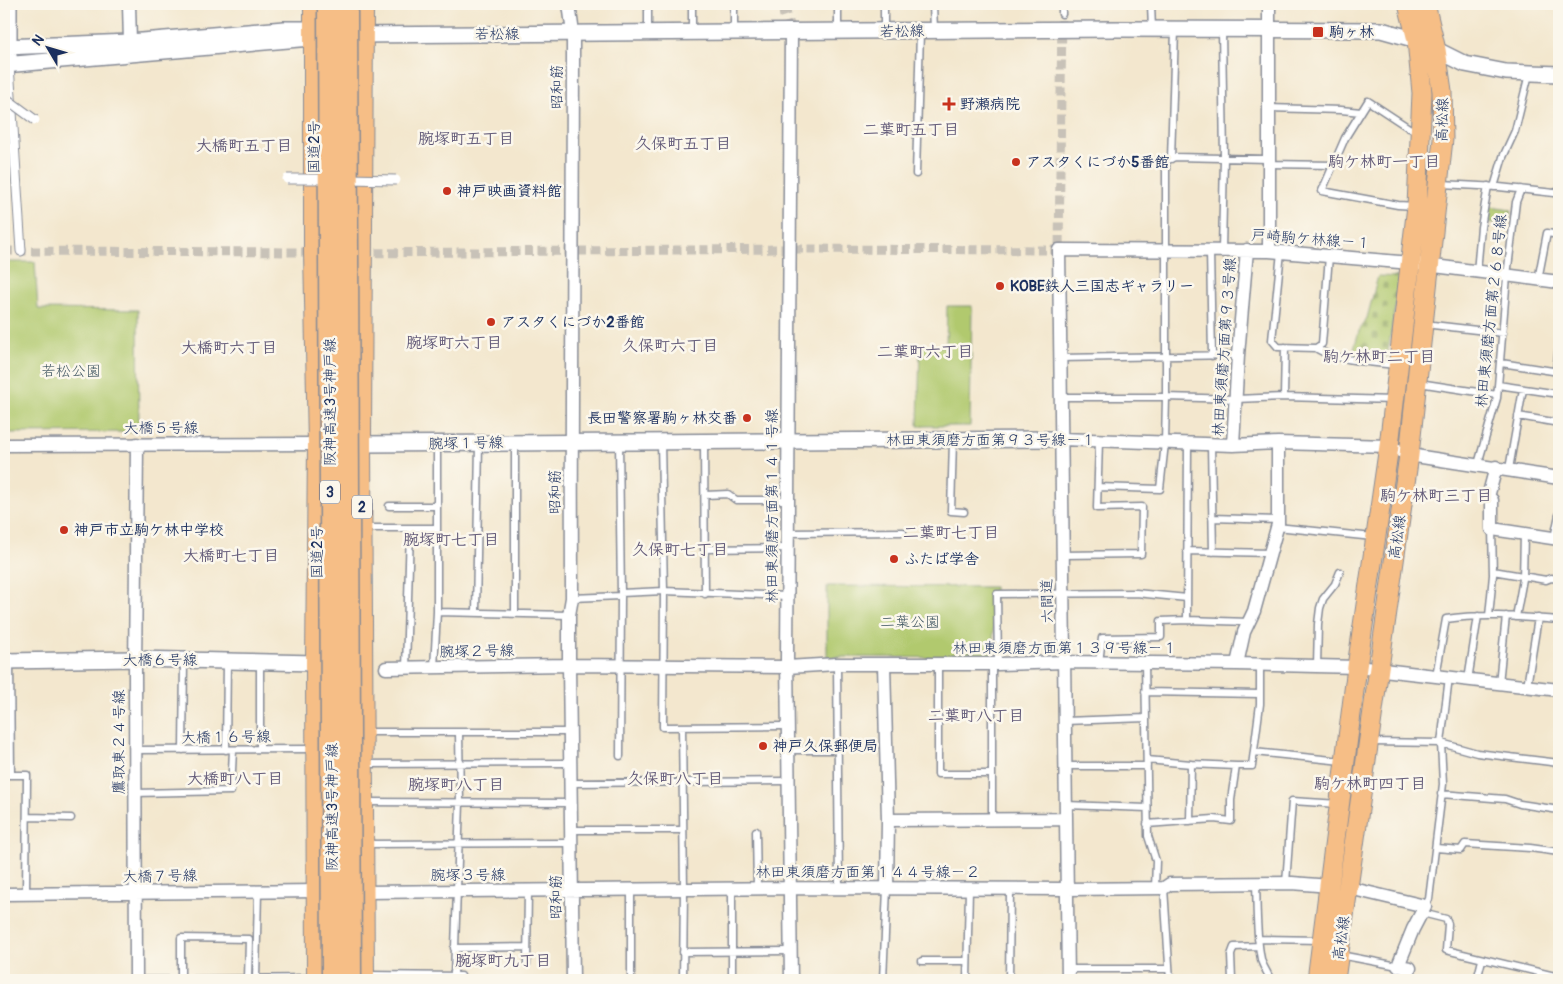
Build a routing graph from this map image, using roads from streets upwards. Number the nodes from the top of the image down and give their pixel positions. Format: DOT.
graph roads {
  1 [pos="9,4"];
  2 [pos="129,4"];
  3 [pos="314,4"];
  4 [pos="329,4"];
  5 [pos="346,4"];
  6 [pos="362,4"];
  7 [pos="569,4"];
  8 [pos="1269,4"];
  9 [pos="1408,4"];
  10 [pos="1425,4"];
  11 [pos="1269,29"];
  12 [pos="314,33"];
  13 [pos="573,33"];
  14 [pos="791,33"];
  15 [pos="363,34"];
  16 [pos="1417,40"];
  17 [pos="6,47"];
  18 [pos="132,48"];
  19 [pos="1436,50"];
  20 [pos="6,65"];
  21 [pos="1559,74"];
  22 [pos="4,97"];
  23 [pos="35,120"];
  24 [pos="288,179"];
  25 [pos="396,180"];
  26 [pos="1059,250"];
  27 [pos="1247,250"];
  28 [pos="21,251"];
  29 [pos="1275,251"];
  30 [pos="314,252"];
  31 [pos="362,253"];
  32 [pos="1420,264"];
  33 [pos="1559,282"];
  34 [pos="1061,439"];
  35 [pos="789,440"];
  36 [pos="571,442"];
  37 [pos="137,444"];
  38 [pos="318,444"];
  39 [pos="362,444"];
  40 [pos="1278,444"];
  41 [pos="4,445"];
  42 [pos="1234,445"];
  43 [pos="1389,446"];
  44 [pos="1409,455"];
  45 [pos="1503,468"];
  46 [pos="1559,478"];
  47 [pos="1557,538"];
  48 [pos="136,659"];
  49 [pos="7,661"];
  50 [pos="1064,662"];
  51 [pos="316,663"];
  52 [pos="884,664"];
  53 [pos="1237,664"];
  54 [pos="569,665"];
  55 [pos="787,667"];
  56 [pos="1358,667"];
  57 [pos="386,668"];
  58 [pos="1378,669"];
  59 [pos="1559,690"];
  60 [pos="1066,819"];
  61 [pos="888,820"];
  62 [pos="1330,886"];
  63 [pos="790,888"];
  64 [pos="887,888"];
  65 [pos="1349,888"];
  66 [pos="1066,889"];
  67 [pos="317,891"];
  68 [pos="573,891"];
  69 [pos="364,892"];
  70 [pos="135,893"];
  71 [pos="4,894"];
  72 [pos="1068,975"];
  73 [pos="360,979"];
  74 [pos="136,980"];
  75 [pos="323,980"];
  76 [pos="573,980"];
  77 [pos="791,980"];
  78 [pos="1317,980"];
  79 [pos="1335,980"];
  80 [pos="1406,980"];
  1 -- 17 [label="street"];
  2 -- 18 [label="street"];
  3 -- 12 [label="highway, 国道2号"];
  4 -- 75 [label="highway, 阪神高速3号神戸線 / 3, bridge"];
  5 -- 73 [label="highway, 阪神高速3号神戸線 / 3, bridge"];
  6 -- 15 [label="highway, 2"];
  7 -- 13 [label="street, 昭和筋"];
  8 -- 11 [label="street"];
  9 -- 16 [label="main road, 高松線"];
  10 -- 19 [label="main road, 高松線"];
  11 -- 14 [label="street, 若松線"];
  11 -- 16 [label="street, 若松線"];
  11 -- 29 [label="street"];
  12 -- 15 [label="street, 若松線"];
  12 -- 18 [label="street, 若松線"];
  12 -- 30 [label="highway, 国道2号"];
  13 -- 14 [label="street, 若松線"];
  13 -- 15 [label="street, 若松線"];
  13 -- 36 [label="street, 昭和筋"];
  14 -- 35 [label="street, 林田東須磨方面第１４１号線"];
  15 -- 31 [label="highway, 2"];
  16 -- 19 [label="street, 若松線"];
  16 -- 32 [label="main road, 高松線"];
  17 -- 18 [label="street, 若松線"];
  17 -- 20 [label="street"];
  18 -- 20 [label="street, 若松線"];
  19 -- 21 [label="street, 若松線"];
  19 -- 32 [label="main road, 高松線"];
  20 -- 28 [label="street"];
  22 -- 23 [label="street, bridge"];
  24 -- 25 [label="street, bridge"];
  26 -- 27 [label="street, 戸崎駒ケ林線－１"];
  26 -- 34 [label="street, 六間道"];
  27 -- 29 [label="street, 戸崎駒ケ林線－１"];
  27 -- 42 [label="street, 林田東須磨方面第９３号線"];
  29 -- 32 [label="street, 戸崎駒ケ林線－１"];
  30 -- 31 [label="highway"];
  30 -- 38 [label="highway, 国道2号"];
  31 -- 39 [label="highway, 2"];
  32 -- 33 [label="street, 戸崎駒ケ林線－１"];
  32 -- 43 [label="main road, 高松線"];
  32 -- 44 [label="main road, 高松線"];
  34 -- 35 [label="street, 林田東須磨方面第９３号線－１"];
  34 -- 42 [label="street, 林田東須磨方面第９３号線－１"];
  34 -- 50 [label="street, 六間道"];
  35 -- 36 [label="street, 林田東須磨方面第９３号線－１"];
  35 -- 55 [label="street, 林田東須磨方面第１４１号線"];
  36 -- 39 [label="street, 腕塚１号線"];
  36 -- 54 [label="street, 昭和筋"];
  37 -- 38 [label="street, 大橋５号線"];
  37 -- 41 [label="street, 大橋５号線"];
  37 -- 48 [label="street, 鷹取東２４号線"];
  38 -- 51 [label="highway, 国道2号"];
  39 -- 69 [label="highway, 2"];
  40 -- 42 [label="street, 林田東須磨方面第９３号線－１"];
  40 -- 43 [label="street, 林田東須磨方面第９３号線－１"];
  40 -- 53 [label="street"];
  43 -- 44 [label="street, 林田東須磨方面第９３号線－１"];
  43 -- 56 [label="main road, 高松線"];
  44 -- 45 [label="street, 林田東須磨方面第９３号線－１"];
  44 -- 58 [label="main road, 高松線"];
  45 -- 46 [label="street, 林田東須磨方面第９３号線－１"];
  45 -- 47 [label="street"];
  48 -- 49 [label="street, 大橋６号線"];
  48 -- 51 [label="street, 大橋６号線"];
  48 -- 70 [label="street, 鷹取東２４号線"];
  50 -- 52 [label="street, 林田東須磨方面第１３９号線－１"];
  50 -- 53 [label="street, 林田東須磨方面第１３９号線－１"];
  50 -- 60 [label="street, 六間道"];
  51 -- 67 [label="highway, 国道2号"];
  52 -- 55 [label="street, 林田東須磨方面第１３９号線－１"];
  52 -- 61 [label="street"];
  53 -- 56 [label="street, 林田東須磨方面第１３９号線－１"];
  54 -- 55 [label="street, 林田東須磨方面第１３９号線－１"];
  54 -- 57 [label="street, 腕塚２号線"];
  54 -- 68 [label="street, 昭和筋"];
  55 -- 63 [label="street, 林田東須磨方面第１４１号線"];
  56 -- 58 [label="street, 林田東須磨方面第１３９号線－１"];
  56 -- 62 [label="main road, 高松線"];
  58 -- 59 [label="street, 林田東須磨方面第１３９号線－１"];
  58 -- 65 [label="main road, 高松線"];
  60 -- 61 [label="street"];
  60 -- 66 [label="street, 六間道"];
  61 -- 64 [label="street"];
  62 -- 66 [label="street, 林田東須磨方面第１４４号線－２"];
  62 -- 78 [label="main road, 高松線"];
  63 -- 64 [label="street, 林田東須磨方面第１４４号線－２"];
  63 -- 68 [label="street, 林田東須磨方面第１４４号線－２"];
  63 -- 77 [label="street, 林田東須磨方面第１４１号線"];
  64 -- 66 [label="street, 林田東須磨方面第１４４号線－２"];
  65 -- 79 [label="main road, 高松線"];
  65 -- 80 [label="street"];
  66 -- 72 [label="street, 六間道"];
  67 -- 70 [label="street, 大橋７号線"];
  67 -- 75 [label="highway, 国道2号"];
  68 -- 69 [label="street, 腕塚３号線"];
  68 -- 76 [label="street, 昭和筋"];
  69 -- 73 [label="highway, 2"];
  70 -- 71 [label="street, 大橋７号線"];
  70 -- 74 [label="street, 鷹取東２４号線"];
}
